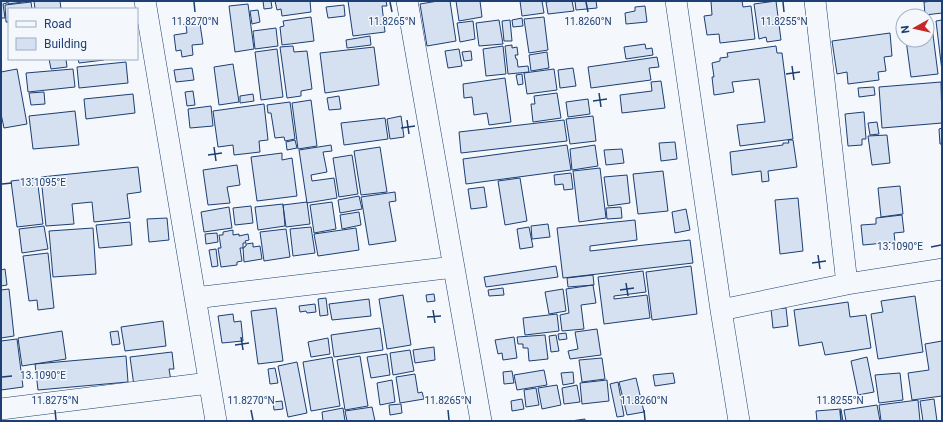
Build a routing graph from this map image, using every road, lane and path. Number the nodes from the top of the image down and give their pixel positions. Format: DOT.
graph roads {
  1 [pos="145,1"];
  2 [pos="407,1"];
  3 [pos="676,1"];
  4 [pos="815,1"];
  5 [pos="454,267"];
  6 [pos="942,269"];
  7 [pos="847,284"];
  8 [pos="195,298"];
  9 [pos="721,310"];
  10 [pos="209,383"];
  11 [pos="1,409"];
  12 [pos="216,421"];
  13 [pos="481,421"];
  14 [pos="739,421"];
  1 -- 8 [label="street"];
  2 -- 5 [label="street"];
  3 -- 9 [label="street"];
  4 -- 7 [label="street"];
  5 -- 8 [label="street"];
  5 -- 13 [label="street"];
  6 -- 7 [label="street"];
  7 -- 9 [label="street"];
  8 -- 10 [label="street"];
  9 -- 14 [label="street"];
  10 -- 11 [label="street"];
  10 -- 12 [label="street"];
}
